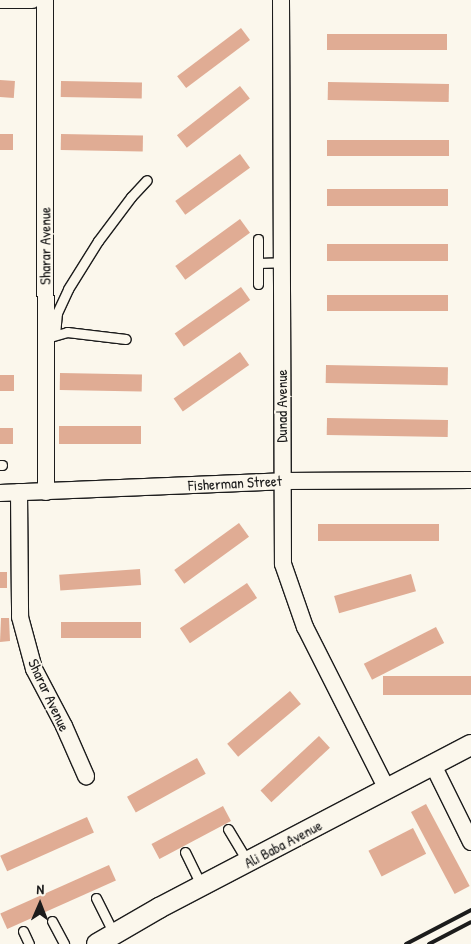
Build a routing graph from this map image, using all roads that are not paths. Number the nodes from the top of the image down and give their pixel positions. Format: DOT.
graph roads {
  1 [pos="0,0"];
  2 [pos="32,0"];
  3 [pos="45,0"];
  4 [pos="281,0"];
  5 [pos="147,180"];
  6 [pos="258,239"];
  7 [pos="258,262"];
  8 [pos="282,262"];
  9 [pos="258,284"];
  10 [pos="50,337"];
  11 [pos="126,339"];
  12 [pos="471,480"];
  13 [pos="283,481"];
  14 [pos="19,492"];
  15 [pos="46,492"];
  16 [pos="0,493"];
  17 [pos="471,745"];
  18 [pos="433,765"];
  19 [pos="86,776"];
  20 [pos="387,789"];
  21 [pos="228,829"];
  22 [pos="471,842"];
  23 [pos="186,852"];
  24 [pos="248,862"];
  25 [pos="202,887"];
  26 [pos="96,898"];
  27 [pos="52,921"];
  28 [pos="23,931"];
  29 [pos="105,939"];
  30 [pos="29,944"];
  31 [pos="64,944"];
  1 -- 2 [label="street"];
  3 -- 10 [label="street, Sharar Avenue"];
  4 -- 8 [label="street, Dunad Avenue"];
  5 -- 10 [label="lane"];
  6 -- 7 [label="lane"];
  7 -- 8 [label="lane"];
  7 -- 9 [label="lane"];
  8 -- 13 [label="street, Dunad Avenue"];
  10 -- 11 [label="lane"];
  10 -- 15 [label="street, Sharar Avenue"];
  12 -- 13 [label="street, Fisherman Street"];
  13 -- 15 [label="street, Fisherman Street"];
  13 -- 20 [label="street, Dunad Avenue"];
  14 -- 15 [label="street, Fisherman Street"];
  14 -- 16 [label="street, Fisherman Street"];
  14 -- 19 [label="street, Sharar Avenue"];
  17 -- 18 [label="street, Ali Baba Avenue"];
  18 -- 20 [label="street, Ali Baba Avenue"];
  18 -- 22 [label="street"];
  20 -- 24 [label="street, Ali Baba Avenue"];
  21 -- 24 [label="lane"];
  23 -- 25 [label="lane"];
  24 -- 25 [label="street, Ali Baba Avenue"];
  25 -- 29 [label="street, Ali Baba Avenue"];
  26 -- 29 [label="lane"];
  27 -- 31 [label="lane"];
  28 -- 30 [label="lane"];
}
